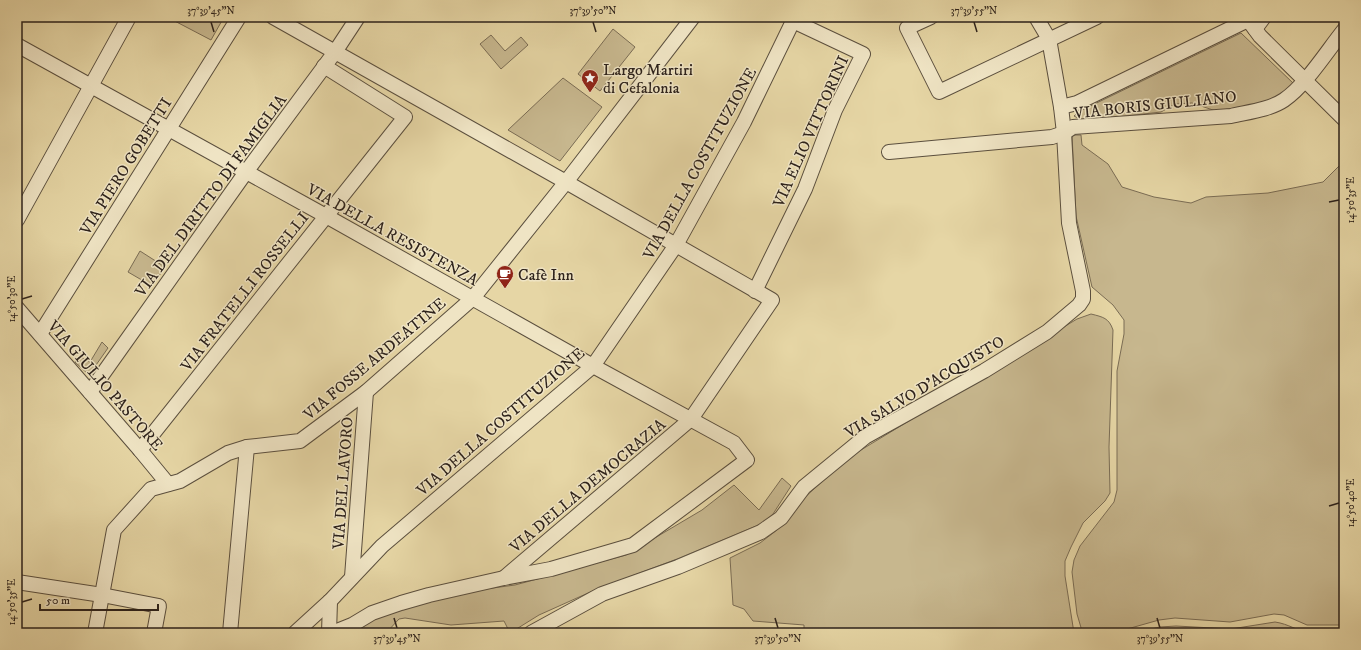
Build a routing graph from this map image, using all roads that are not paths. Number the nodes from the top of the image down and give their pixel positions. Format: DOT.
graph roads {
  1 [pos="129,17"];
  2 [pos="239,17"];
  3 [pos="273,17"];
  4 [pos="358,17"];
  5 [pos="694,17"];
  6 [pos="931,17"];
  7 [pos="1036,17"];
  8 [pos="1097,17"];
  9 [pos="1264,17"];
  10 [pos="794,19"];
  11 [pos="1250,22"];
  12 [pos="1344,30"];
  13 [pos="1049,39"];
  14 [pos="17,45"];
  15 [pos="335,52"];
  16 [pos="324,66"];
  17 [pos="1305,80"];
  18 [pos="91,86"];
  19 [pos="1061,107"];
  20 [pos="1344,119"];
  21 [pos="168,129"];
  22 [pos="1064,134"];
  23 [pos="889,152"];
  24 [pos="246,172"];
  25 [pos="566,187"];
  26 [pos="326,216"];
  27 [pos="17,220"];
  28 [pos="676,245"];
  29 [pos="755,291"];
  30 [pos="472,298"];
  31 [pos="17,308"];
  32 [pos="40,334"];
  33 [pos="593,366"];
  34 [pos="90,392"];
  35 [pos="366,392"];
  36 [pos="691,419"];
  37 [pos="247,447"];
  38 [pos="140,450"];
  39 [pos="168,484"];
  40 [pos="352,577"];
  41 [pos="504,578"];
  42 [pos="17,582"];
  43 [pos="102,595"];
  44 [pos="330,601"];
  45 [pos="95,633"];
  46 [pos="154,633"];
  47 [pos="230,633"];
  48 [pos="295,633"];
  49 [pos="331,633"];
  50 [pos="531,633"];
  1 -- 18 [label="street"];
  2 -- 21 [label="street, VIA PIERO GOBETTI"];
  3 -- 15 [label="street"];
  4 -- 15 [label="street, VIA DEL DIRITTO DI FAMIGLIA"];
  5 -- 25 [label="street, VIA FOSSE ARDEATINE"];
  6 -- 13 [label="street"];
  7 -- 13 [label="street, VIA SALVO D'ACQUISTO"];
  8 -- 13 [label="street"];
  9 -- 11 [label="street"];
  10 -- 28 [label="street, VIA DELLA COSTITUZIONE"];
  10 -- 29 [label="street, VIA ELIO VITTORINI"];
  11 -- 17 [label="street"];
  11 -- 19 [label="street"];
  12 -- 17 [label="street, VIA BORIS GIULIANO"];
  13 -- 19 [label="street, VIA SALVO D'ACQUISTO"];
  14 -- 18 [label="street, VIA DELLA RESISTENZA"];
  15 -- 16 [label="street, VIA DEL DIRITTO DI FAMIGLIA"];
  15 -- 25 [label="street"];
  16 -- 24 [label="street, VIA DEL DIRITTO DI FAMIGLIA"];
  16 -- 26 [label="street, VIA FRATELLI ROSSELLI"];
  17 -- 20 [label="street"];
  17 -- 22 [label="street, VIA BORIS GIULIANO"];
  18 -- 21 [label="street, VIA DELLA RESISTENZA"];
  18 -- 27 [label="street"];
  19 -- 22 [label="street, VIA SALVO D'ACQUISTO"];
  21 -- 24 [label="street, VIA DELLA RESISTENZA"];
  21 -- 32 [label="street, VIA PIERO GOBETTI"];
  22 -- 23 [label="street, VIA BORIS GIULIANO"];
  22 -- 50 [label="street, VIA SALVO D'ACQUISTO"];
  24 -- 26 [label="street, VIA DELLA RESISTENZA"];
  24 -- 34 [label="street, VIA DEL DIRITTO DI FAMIGLIA"];
  25 -- 28 [label="street"];
  25 -- 30 [label="street, VIA FOSSE ARDEATINE"];
  26 -- 30 [label="street, VIA DELLA RESISTENZA"];
  26 -- 38 [label="street, VIA FRATELLI ROSSELLI"];
  28 -- 29 [label="street"];
  28 -- 33 [label="street, VIA DELLA COSTITUZIONE"];
  29 -- 36 [label="street, VIA DELLA DEMOCRAZIA"];
  30 -- 33 [label="street, VIA DELLA RESISTENZA"];
  30 -- 35 [label="street, VIA FOSSE ARDEATINE"];
  31 -- 32 [label="street, VIA GIULIO PASTORE"];
  32 -- 34 [label="street, VIA GIULIO PASTORE"];
  33 -- 36 [label="street, VIA DELLA RESISTENZA"];
  33 -- 40 [label="street, VIA DELLA COSTITUZIONE"];
  34 -- 38 [label="street, VIA GIULIO PASTORE"];
  35 -- 37 [label="street, VIA FOSSE ARDEATINE"];
  35 -- 40 [label="street, VIA DEL LAVORO"];
  36 -- 41 [label="street, VIA DELLA DEMOCRAZIA"];
  36 -- 41 [label="street, VIA DELLA RESISTENZA"];
  37 -- 39 [label="street, VIA FOSSE ARDEATINE"];
  37 -- 47 [label="street"];
  38 -- 39 [label="street, VIA GIULIO PASTORE"];
  39 -- 43 [label="street, VIA FOSSE ARDEATINE"];
  40 -- 44 [label="street, VIA DELLA COSTITUZIONE"];
  41 -- 49 [label="street"];
  42 -- 43 [label="street"];
  43 -- 45 [label="street, VIA FOSSE ARDEATINE"];
  43 -- 46 [label="street"];
  44 -- 48 [label="street, VIA DELLA COSTITUZIONE"];
  44 -- 49 [label="street"];
}
